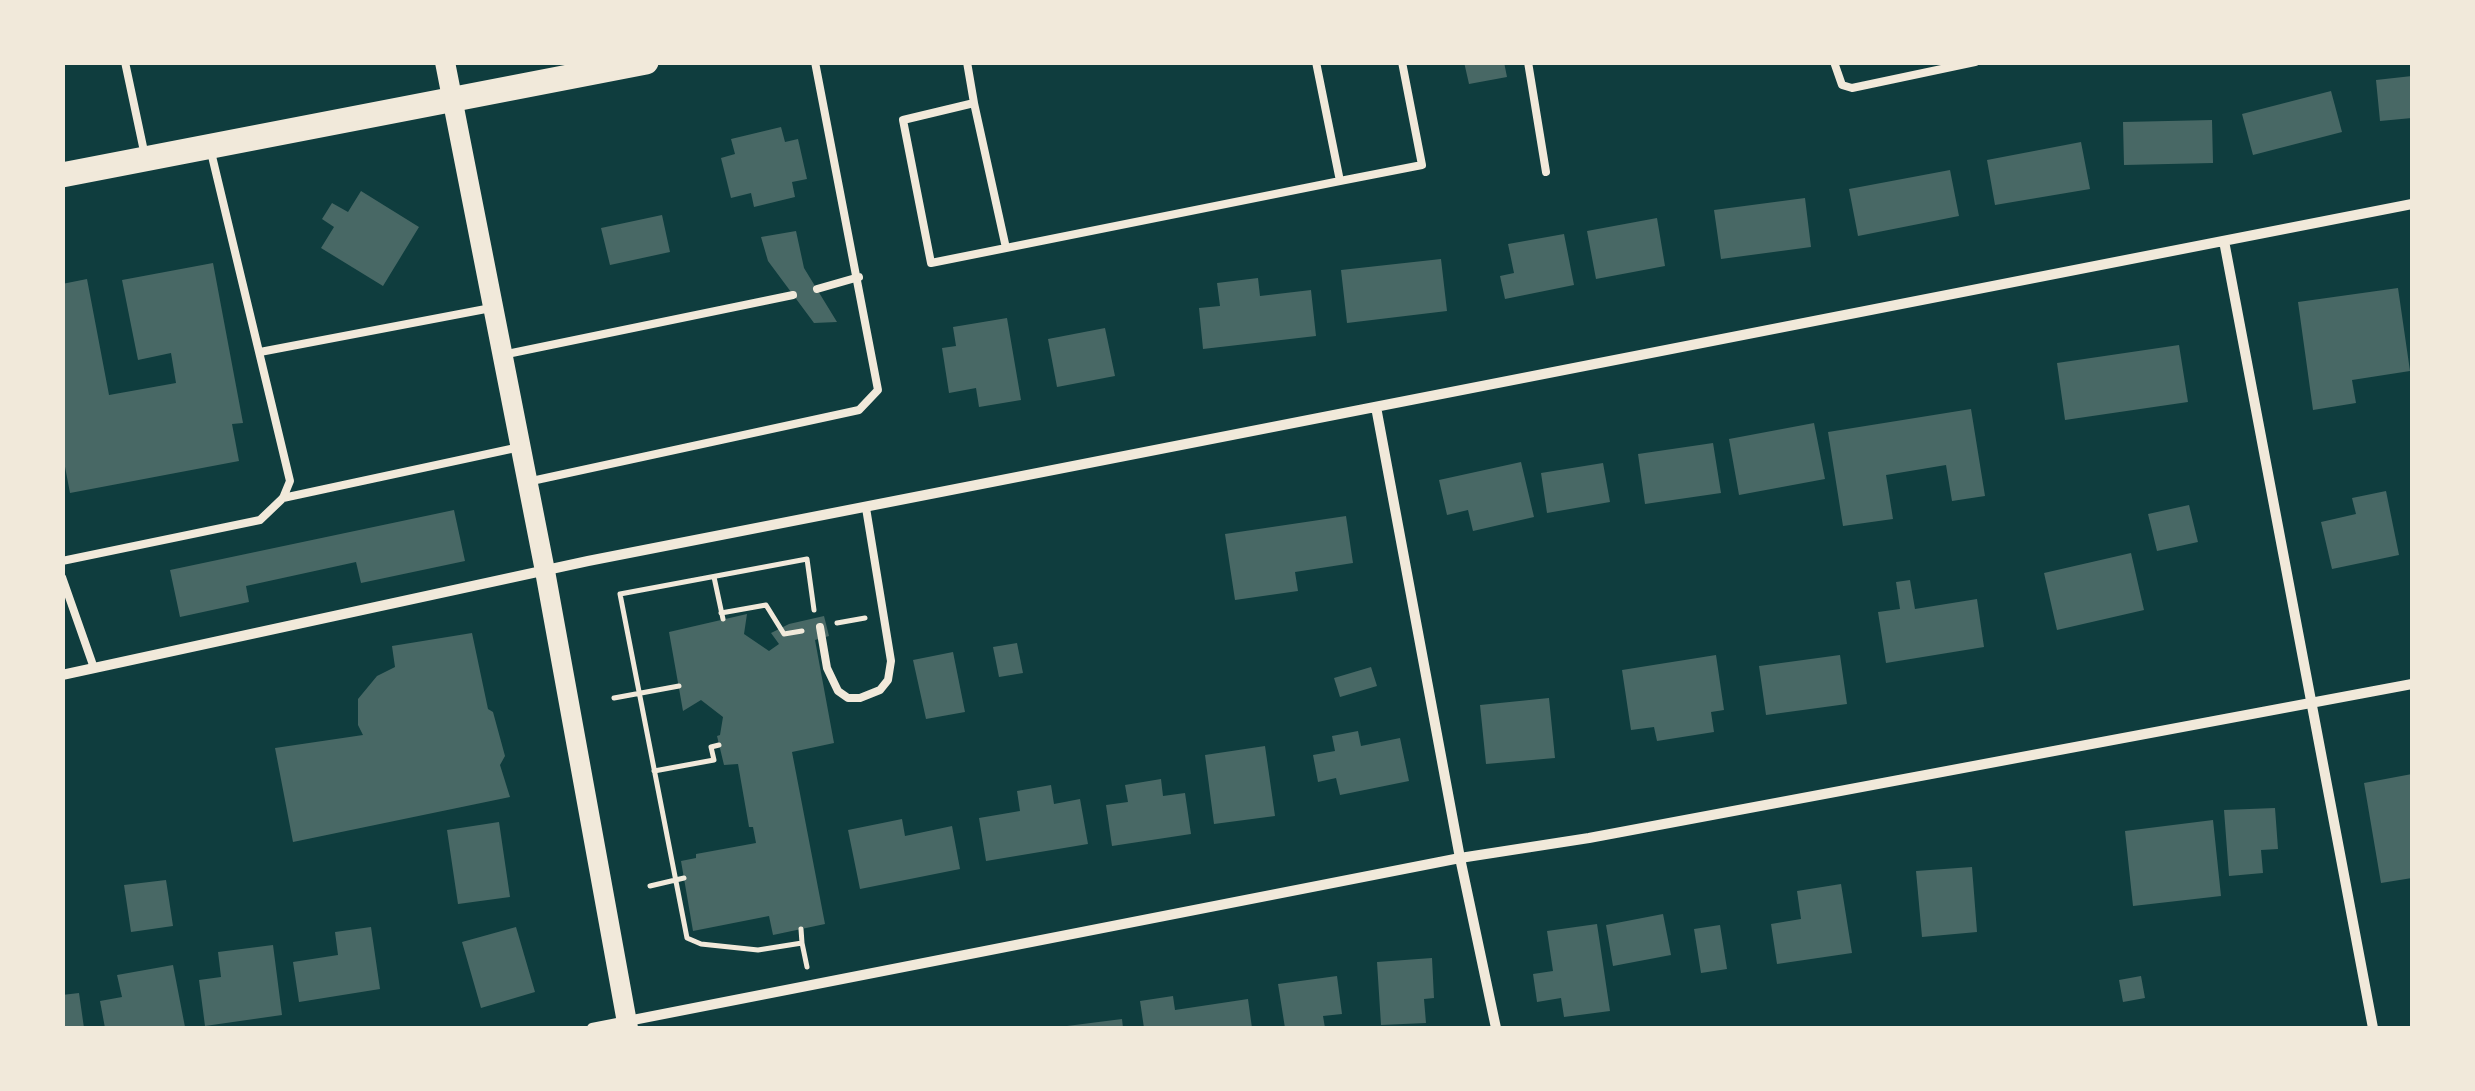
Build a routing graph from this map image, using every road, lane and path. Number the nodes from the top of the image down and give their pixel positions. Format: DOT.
graph roads {
  1 [pos="125,62"];
  2 [pos="444,62"];
  3 [pos="646,62"];
  4 [pos="815,62"];
  5 [pos="967,62"];
  6 [pos="1316,62"];
  7 [pos="1402,62"];
  8 [pos="1528,62"];
  9 [pos="1834,62"];
  10 [pos="1975,62"];
  11 [pos="452,100"];
  12 [pos="974,103"];
  13 [pos="210,146"];
  14 [pos="146,158"];
  15 [pos="1546,172"];
  16 [pos="62,175"];
  17 [pos="1340,181"];
  18 [pos="2412,204"];
  19 [pos="2224,241"];
  20 [pos="1006,248"];
  21 [pos="859,277"];
  22 [pos="816,288"];
  23 [pos="793,295"];
  24 [pos="493,308"];
  25 [pos="260,352"];
  26 [pos="502,354"];
  27 [pos="1376,407"];
  28 [pos="520,447"];
  29 [pos="527,482"];
  30 [pos="284,498"];
  31 [pos="866,508"];
  32 [pos="62,561"];
  33 [pos="544,571"];
  34 [pos="62,576"];
  35 [pos="714,576"];
  36 [pos="883,614"];
  37 [pos="820,627"];
  38 [pos="94,668"];
  39 [pos="62,675"];
  40 [pos="2412,684"];
  41 [pos="678,686"];
  42 [pos="639,694"];
  43 [pos="614,698"];
  44 [pos="2312,703"];
  45 [pos="719,746"];
  46 [pos="654,771"];
  47 [pos="1460,858"];
  48 [pos="684,878"];
  49 [pos="675,880"];
  50 [pos="650,886"];
  51 [pos="801,929"];
  52 [pos="802,943"];
  53 [pos="810,986"];
  54 [pos="628,1025"];
  55 [pos="592,1028"];
  56 [pos="1496,1028"];
  57 [pos="2373,1028"];
  1 -- 14 [label="lane"];
  2 -- 11 [label="main road"];
  3 -- 11 [label="main road"];
  4 -- 21 [label="lane"];
  5 -- 12 [label="lane"];
  6 -- 17 [label="lane"];
  7 -- 17 [label="lane"];
  8 -- 15 [label="lane"];
  9 -- 10 [label="lane"];
  11 -- 13 [label="main road"];
  11 -- 24 [label="main road"];
  12 -- 20 [label="lane"];
  12 -- 20 [label="lane"];
  13 -- 14 [label="main road"];
  13 -- 25 [label="lane"];
  14 -- 16 [label="main road"];
  17 -- 20 [label="lane"];
  18 -- 19 [label="street"];
  19 -- 27 [label="street"];
  19 -- 44 [label="street"];
  21 -- 22 [label="lane"];
  21 -- 29 [label="lane"];
  23 -- 26 [label="lane"];
  24 -- 25 [label="lane"];
  24 -- 26 [label="main road"];
  25 -- 30 [label="lane"];
  26 -- 28 [label="main road"];
  27 -- 31 [label="street"];
  27 -- 47 [label="street"];
  28 -- 29 [label="main road"];
  28 -- 30 [label="lane"];
  29 -- 33 [label="main road"];
  30 -- 32 [label="lane"];
  31 -- 33 [label="street"];
  31 -- 36 [label="lane"];
  33 -- 38 [label="street"];
  33 -- 54 [label="main road"];
  34 -- 38 [label="lane"];
  35 -- 37 [label="path"];
  35 -- 37 [label="path"];
  35 -- 42 [label="path"];
  36 -- 37 [label="path"];
  36 -- 37 [label="lane"];
  38 -- 39 [label="street"];
  40 -- 44 [label="street"];
  41 -- 42 [label="path"];
  42 -- 43 [label="path"];
  42 -- 46 [label="path"];
  44 -- 47 [label="street"];
  44 -- 57 [label="street"];
  45 -- 46 [label="path"];
  46 -- 49 [label="path"];
  47 -- 53 [label="street"];
  47 -- 56 [label="street"];
  48 -- 49 [label="path"];
  49 -- 50 [label="path"];
  49 -- 52 [label="path"];
  51 -- 52 [label="path"];
  52 -- 53 [label="path"];
  53 -- 54 [label="street"];
  54 -- 55 [label="street"];
}
